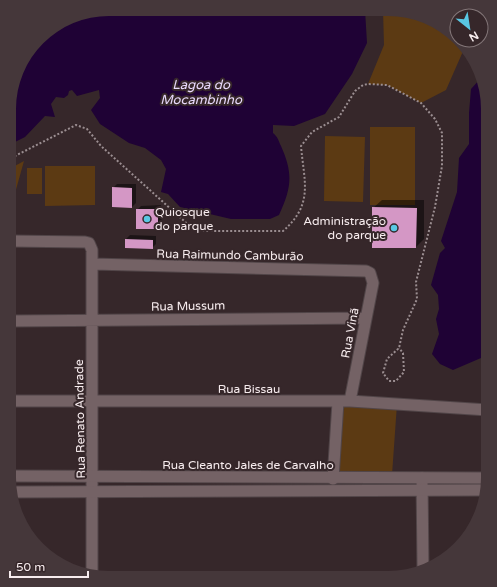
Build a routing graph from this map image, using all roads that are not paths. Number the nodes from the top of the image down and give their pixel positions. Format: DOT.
graph roads {
  1 [pos="16,241"];
  2 [pos="93,264"];
  3 [pos="366,271"];
  4 [pos="366,318"];
  5 [pos="92,320"];
  6 [pos="16,321"];
  7 [pos="16,400"];
  8 [pos="92,400"];
  9 [pos="350,401"];
  10 [pos="338,402"];
  11 [pos="481,410"];
  12 [pos="16,476"];
  13 [pos="93,477"];
  14 [pos="333,478"];
  15 [pos="422,478"];
  16 [pos="481,478"];
  17 [pos="421,490"];
  18 [pos="480,490"];
  19 [pos="17,492"];
  20 [pos="94,492"];
  21 [pos="423,564"];
  22 [pos="92,569"];
  1 -- 2 [label="street, Rua Renato Andrade"];
  2 -- 3 [label="street, Rua Raimundo Camburão"];
  2 -- 5 [label="street, Rua Renato Andrade"];
  3 -- 4 [label="street, Rua Vinã"];
  4 -- 5 [label="street, Rua Mussum"];
  4 -- 9 [label="street, Rua Vinã"];
  5 -- 6 [label="street, Rua Mussum"];
  5 -- 8 [label="street, Rua Renato Andrade"];
  7 -- 8 [label="street, Rua Bissau"];
  8 -- 10 [label="street, Rua Bissau"];
  8 -- 13 [label="street, Rua Renato Andrade"];
  9 -- 10 [label="street, Rua Bissau"];
  9 -- 11 [label="street, Rua Bissau"];
  10 -- 14 [label="street"];
  12 -- 13 [label="street, Rua Cleanto Jales de Carvalho"];
  13 -- 14 [label="street, Rua Cleanto Jales de Carvalho"];
  13 -- 20 [label="street, Rua Renato Andrade"];
  14 -- 15 [label="street, Rua Cleanto Jales de Carvalho"];
  15 -- 16 [label="street, Rua Cleanto Jales de Carvalho"];
  15 -- 17 [label="street"];
  17 -- 18 [label="street"];
  17 -- 20 [label="street"];
  17 -- 21 [label="street"];
  19 -- 20 [label="street"];
  20 -- 22 [label="street, Rua Renato Andrade"];
}
